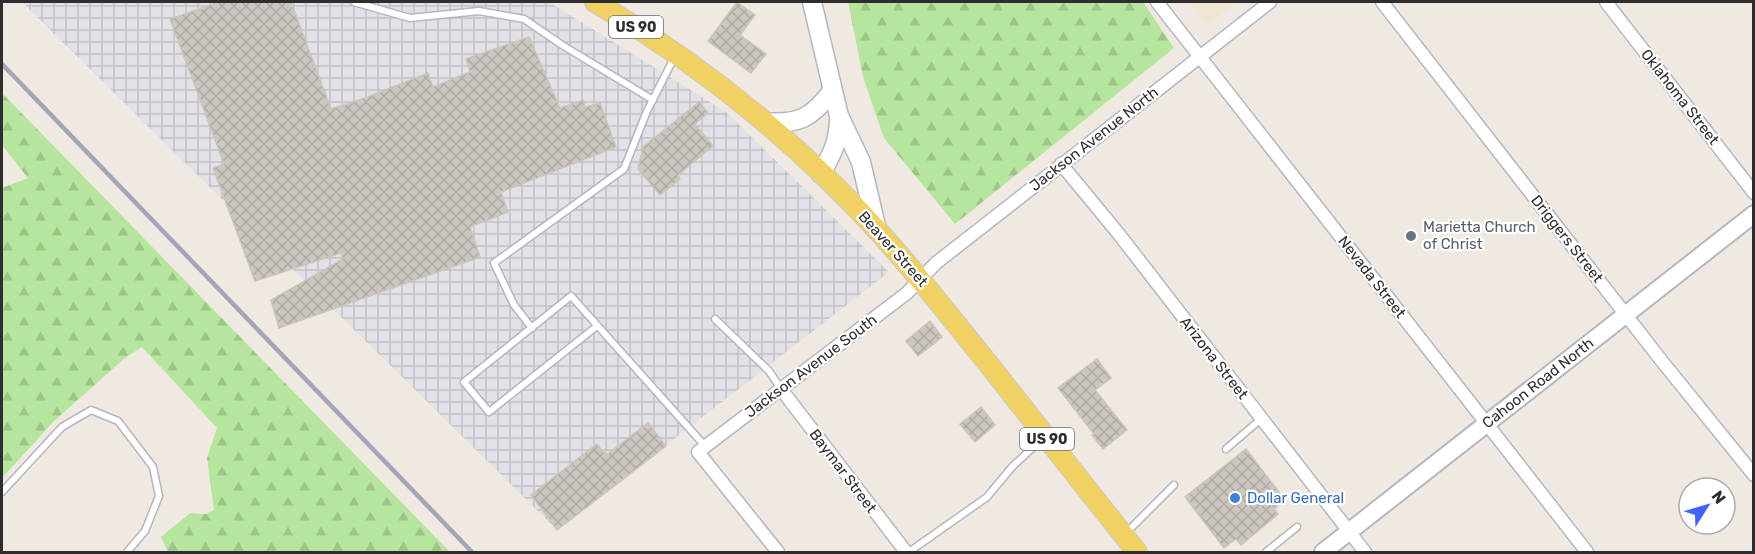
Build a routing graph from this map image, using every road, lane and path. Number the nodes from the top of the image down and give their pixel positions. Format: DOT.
graph roads {
  1 [pos="354,2"];
  2 [pos="595,2"];
  3 [pos="812,2"];
  4 [pos="1157,2"];
  5 [pos="1270,2"];
  6 [pos="1382,2"];
  7 [pos="1606,2"];
  8 [pos="676,54"];
  9 [pos="1200,57"];
  10 [pos="832,91"];
  11 [pos="653,100"];
  12 [pos="839,116"];
  13 [pos="764,122"];
  14 [pos="1060,164"];
  15 [pos="821,174"];
  16 [pos="1754,193"];
  17 [pos="1754,214"];
  18 [pos="877,230"];
  19 [pos="921,279"];
  20 [pos="1626,315"];
  21 [pos="715,319"];
  22 [pos="597,326"];
  23 [pos="532,328"];
  24 [pos="781,389"];
  25 [pos="1261,419"];
  26 [pos="1486,424"];
  27 [pos="1046,436"];
  28 [pos="702,449"];
  29 [pos="1226,449"];
  30 [pos="1754,475"];
  31 [pos="1174,485"];
  32 [pos="2,492"];
  33 [pos="1297,527"];
  34 [pos="1349,532"];
  35 [pos="1124,535"];
  36 [pos="1269,551"];
  37 [pos="127,552"];
  38 [pos="778,552"];
  39 [pos="907,552"];
  40 [pos="1137,552"];
  41 [pos="1323,552"];
  42 [pos="1365,552"];
  43 [pos="1587,552"];
  1 -- 11 [label="lane"];
  2 -- 8 [label="main road, Beaver Street / US 90"];
  3 -- 10 [label="main road"];
  4 -- 9 [label="street, Nevada Street"];
  5 -- 9 [label="street, Jackson Avenue North"];
  6 -- 20 [label="street, Driggers Street"];
  7 -- 16 [label="street, Oklahoma Street"];
  8 -- 11 [label="lane"];
  8 -- 13 [label="main road, Beaver Street / US 90"];
  9 -- 14 [label="street, Jackson Avenue North"];
  9 -- 26 [label="street, Nevada Street"];
  10 -- 12 [label="main road"];
  10 -- 13 [label="main road"];
  11 -- 23 [label="lane"];
  12 -- 15 [label="main road"];
  12 -- 18 [label="main road"];
  13 -- 15 [label="main road, Beaver Street / US 90"];
  14 -- 19 [label="street, Jackson Avenue North"];
  14 -- 25 [label="street, Arizona Street"];
  15 -- 18 [label="main road, Beaver Street / US 90"];
  17 -- 20 [label="street, Cahoon Road North"];
  18 -- 19 [label="main road, Beaver Street / US 90"];
  19 -- 24 [label="street, Jackson Avenue South"];
  19 -- 27 [label="main road, Beaver Street / US 90"];
  20 -- 26 [label="street, Cahoon Road North"];
  20 -- 30 [label="street, Driggers Street"];
  21 -- 24 [label="lane"];
  22 -- 23 [label="lane"];
  22 -- 23 [label="lane"];
  22 -- 28 [label="lane"];
  24 -- 28 [label="street, Jackson Avenue South"];
  24 -- 39 [label="street, Baymar Street"];
  25 -- 29 [label="lane"];
  25 -- 34 [label="street, Arizona Street"];
  26 -- 34 [label="street, Cahoon Road North"];
  26 -- 43 [label="street, Nevada Street"];
  27 -- 35 [label="main road, Beaver Street / US 90"];
  27 -- 39 [label="lane"];
  28 -- 38 [label="street"];
  31 -- 35 [label="lane"];
  32 -- 37 [label="lane"];
  33 -- 36 [label="lane"];
  34 -- 41 [label="street, Cahoon Road North"];
  34 -- 42 [label="street, Arizona Street"];
  35 -- 40 [label="main road, Beaver Street / US 90"];
}
